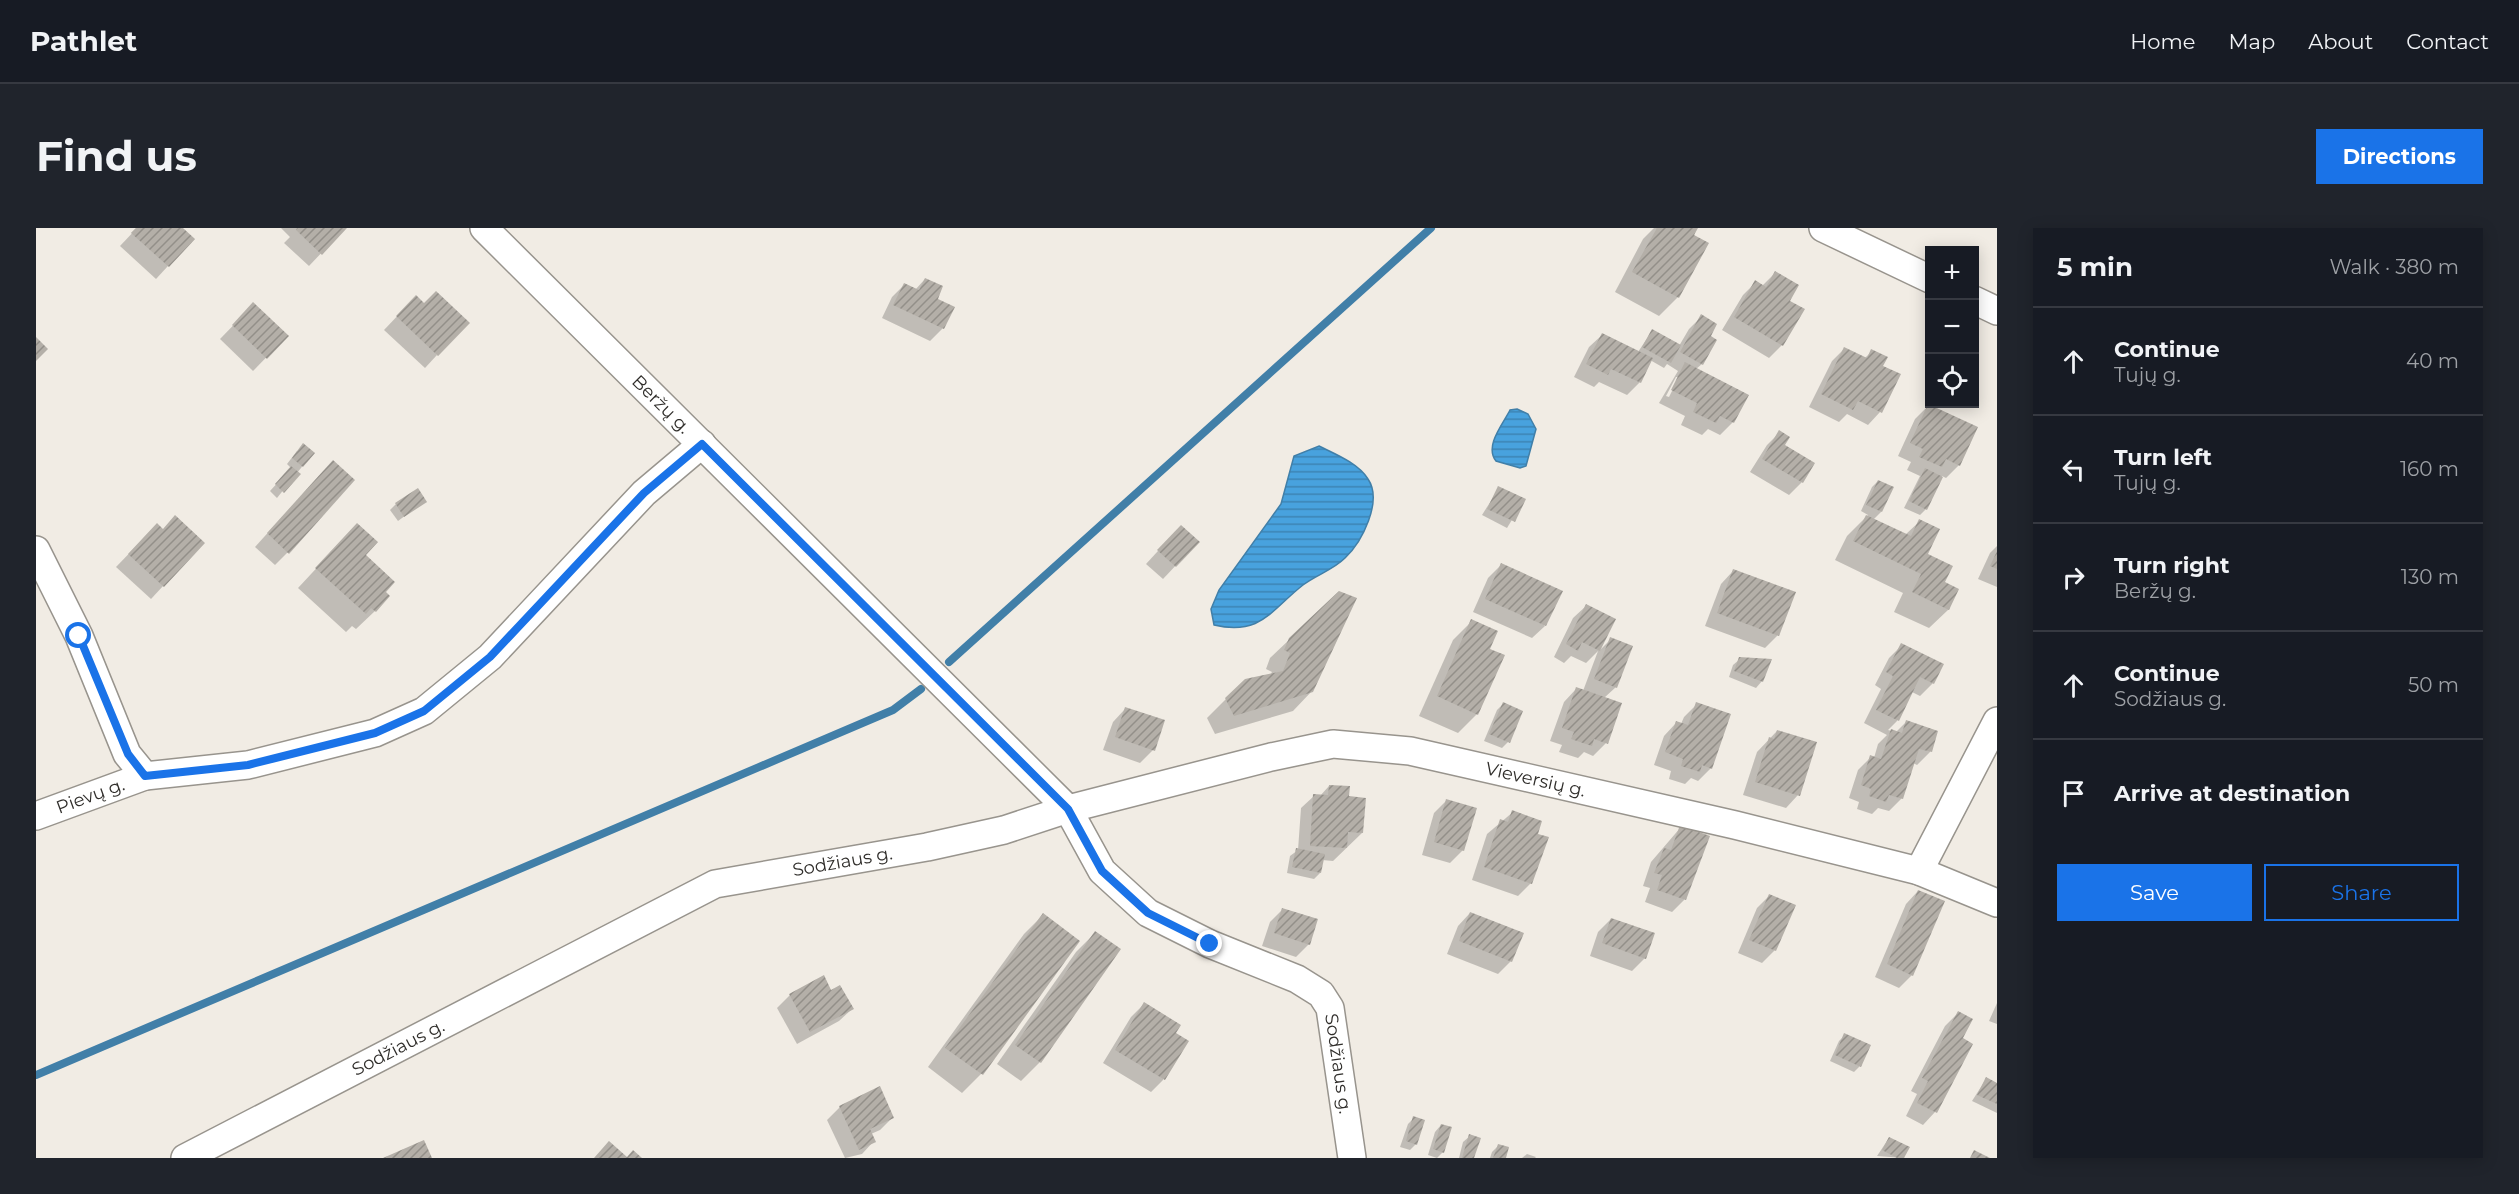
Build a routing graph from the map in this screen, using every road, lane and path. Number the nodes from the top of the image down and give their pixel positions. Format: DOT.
graph roads {
  1 [pos="484,228"];
  2 [pos="1823,228"];
  3 [pos="1925,277"];
  4 [pos="1979,302"];
  5 [pos="1997,311"];
  6 [pos="702,444"];
  7 [pos="36,550"];
  8 [pos="1997,721"];
  9 [pos="145,776"];
  10 [pos="1068,809"];
  11 [pos="36,816"];
  12 [pos="1919,871"];
  13 [pos="1997,903"];
  14 [pos="185,1158"];
  15 [pos="1352,1158"];
  1 -- 6 [label="street, Beržų g."];
  2 -- 3 [label="street"];
  4 -- 5 [label="street"];
  6 -- 9 [label="street, Pievų g."];
  6 -- 10 [label="street, Beržų g."];
  7 -- 9 [label="street"];
  8 -- 12 [label="street"];
  9 -- 11 [label="street, Pievų g."];
  10 -- 12 [label="street, Vieversių g."];
  10 -- 14 [label="street, Sodžiaus g."];
  10 -- 15 [label="street, Sodžiaus g."];
  12 -- 13 [label="street, Vieversių g."];
}
